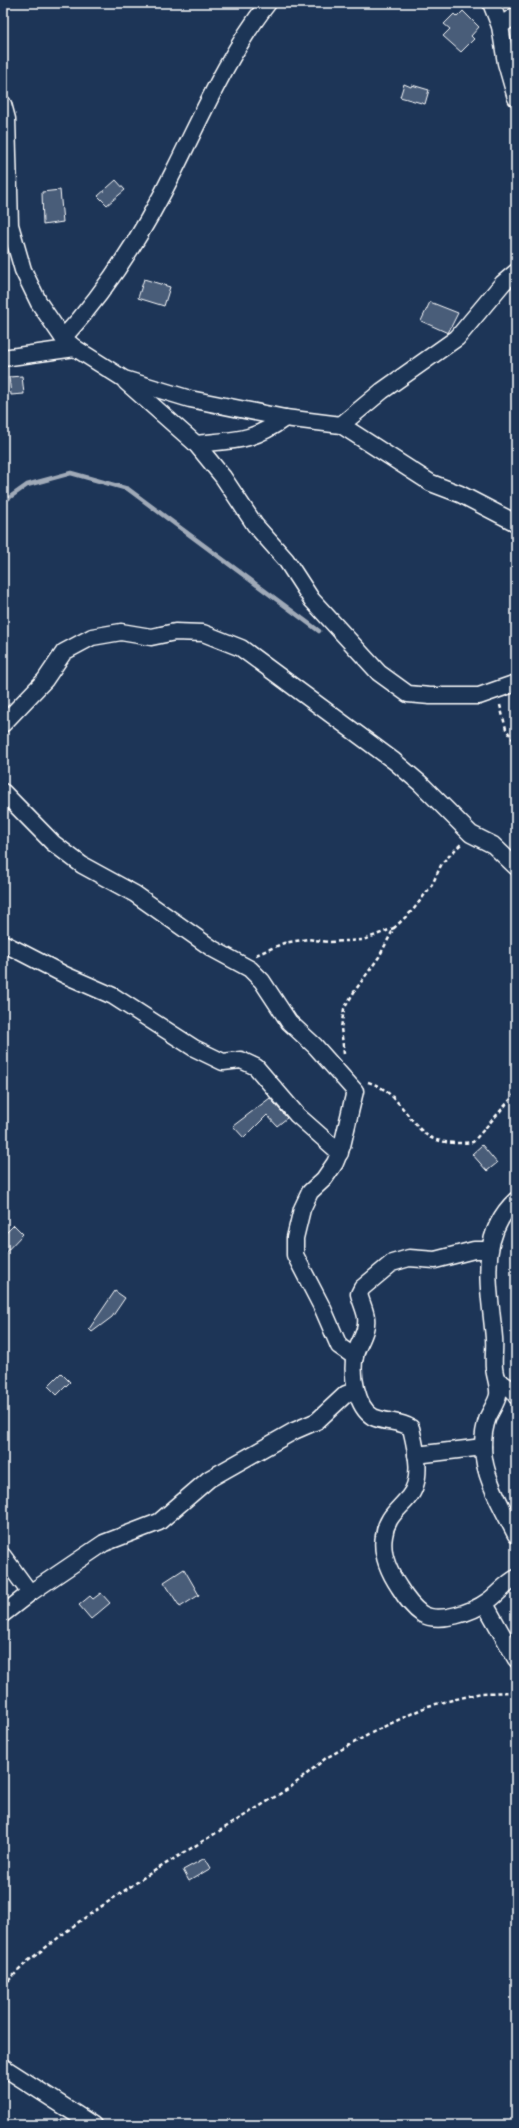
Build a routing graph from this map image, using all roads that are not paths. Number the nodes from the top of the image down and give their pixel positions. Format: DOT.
graph roads {
  1 [pos="268,3"];
  2 [pos="491,3"];
  3 [pos="516,15"];
  4 [pos="500,26"];
  5 [pos="516,98"];
  6 [pos="3,104"];
  7 [pos="516,272"];
  8 [pos="69,343"];
  9 [pos="3,358"];
  10 [pos="124,379"];
  11 [pos="285,418"];
  12 [pos="341,425"];
  13 [pos="196,444"];
  14 [pos="516,523"];
  15 [pos="516,683"];
  16 [pos="3,724"];
  17 [pos="3,792"];
  18 [pos="516,867"];
  19 [pos="3,943"];
  20 [pos="340,1153"];
  21 [pos="516,1200"];
  22 [pos="489,1250"];
  23 [pos="355,1357"];
  24 [pos="497,1380"];
  25 [pos="355,1390"];
  26 [pos="516,1396"];
  27 [pos="483,1447"];
  28 [pos="416,1455"];
  29 [pos="516,1535"];
  30 [pos="3,1556"];
  31 [pos="516,1578"];
  32 [pos="30,1593"];
  33 [pos="485,1604"];
  34 [pos="3,1614"];
  35 [pos="516,1659"];
  36 [pos="3,2066"];
  37 [pos="93,2125"];
  1 -- 8 [label="street"];
  2 -- 4 [label="street"];
  3 -- 4 [label="street"];
  4 -- 5 [label="street"];
  6 -- 8 [label="street"];
  7 -- 12 [label="street"];
  8 -- 9 [label="street"];
  8 -- 10 [label="street"];
  10 -- 11 [label="street"];
  10 -- 13 [label="street"];
  11 -- 12 [label="street"];
  11 -- 13 [label="street"];
  12 -- 14 [label="street"];
  13 -- 15 [label="street"];
  16 -- 18 [label="street"];
  17 -- 20 [label="street"];
  19 -- 20 [label="street"];
  20 -- 23 [label="street"];
  21 -- 22 [label="street"];
  22 -- 23 [label="street"];
  22 -- 24 [label="street"];
  23 -- 25 [label="street"];
  24 -- 26 [label="street"];
  24 -- 27 [label="street"];
  25 -- 28 [label="street"];
  25 -- 32 [label="street"];
  27 -- 28 [label="street"];
  27 -- 29 [label="street"];
  28 -- 33 [label="street"];
  30 -- 32 [label="street"];
  31 -- 33 [label="street"];
  32 -- 34 [label="street"];
  33 -- 35 [label="street"];
  36 -- 37 [label="street"];
}
